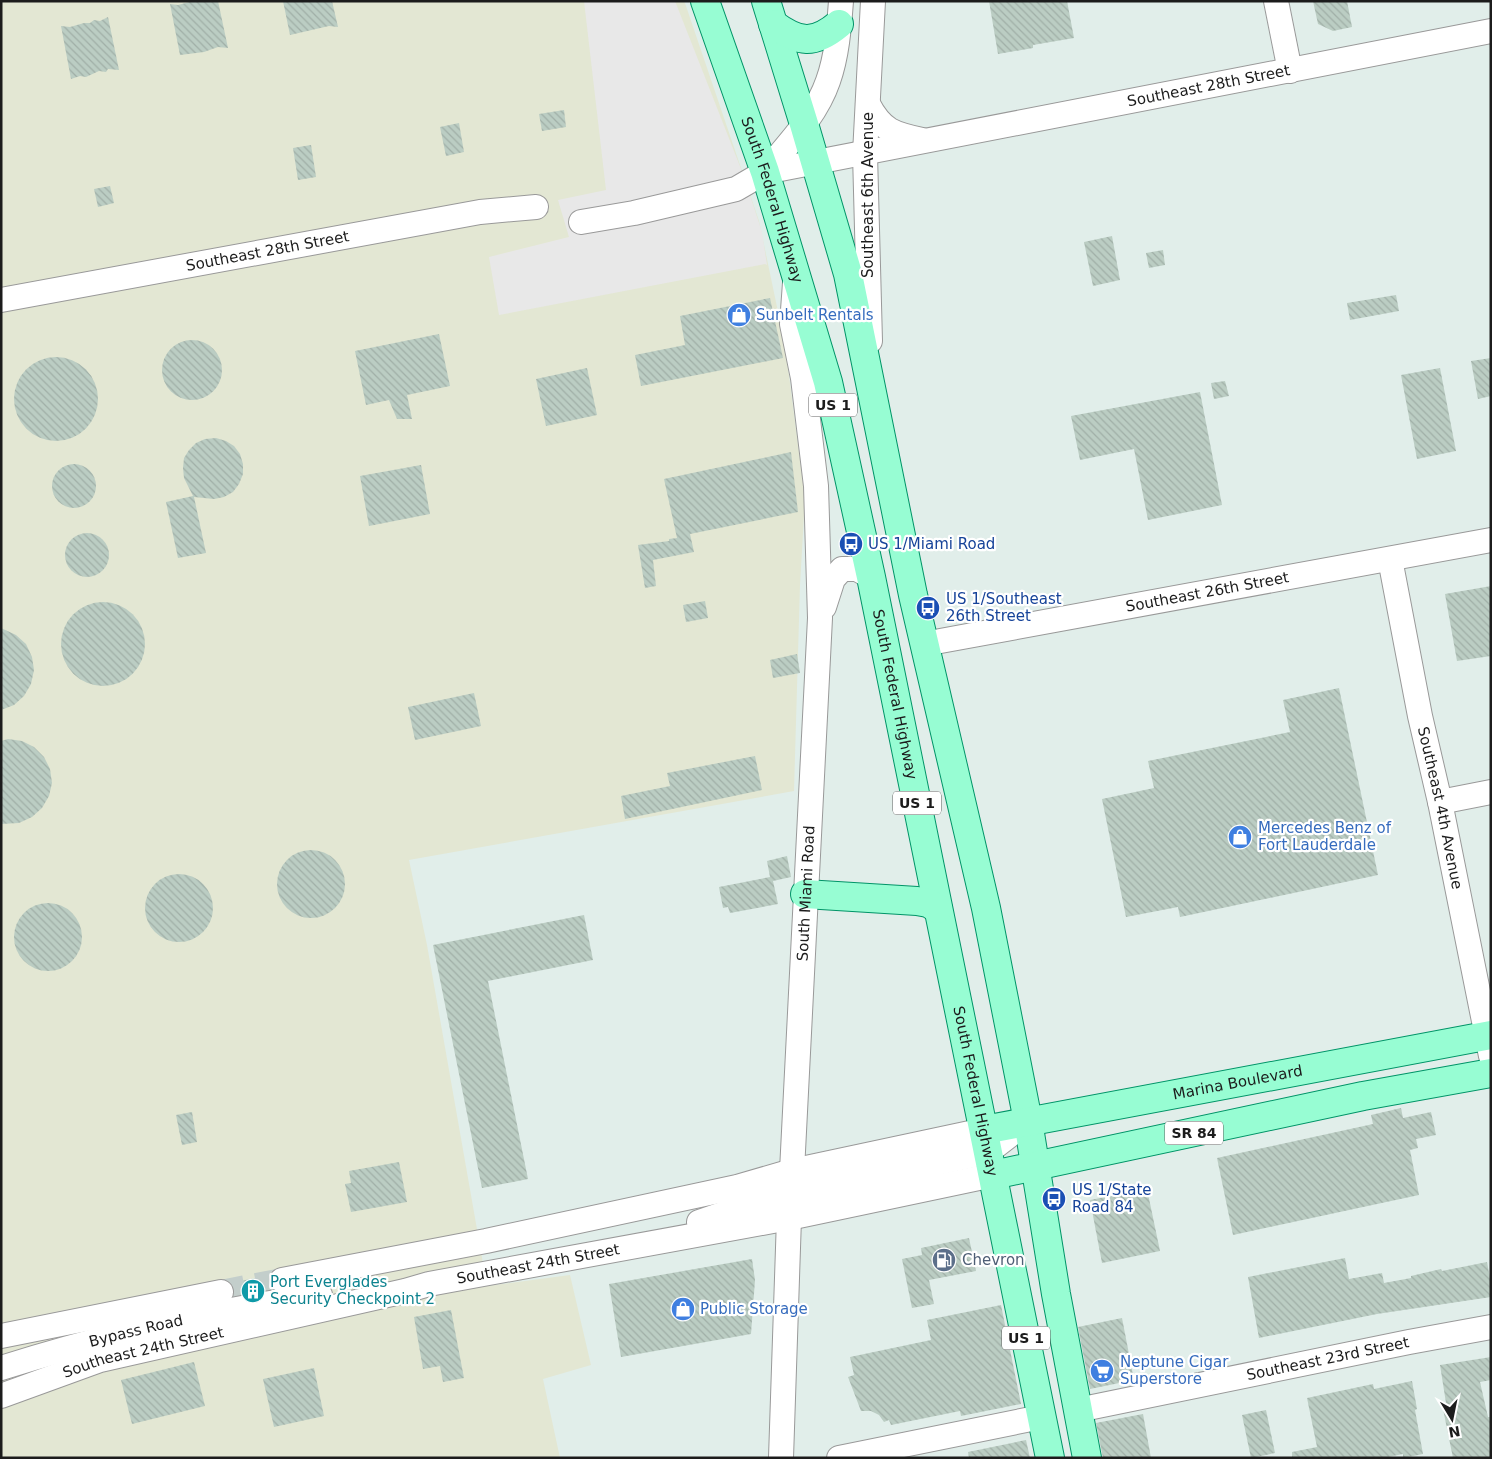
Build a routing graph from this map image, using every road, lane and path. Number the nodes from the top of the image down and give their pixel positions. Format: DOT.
graph roads {
  1 [pos="705,1"];
  2 [pos="874,1"];
  3 [pos="1276,1"];
  4 [pos="769,12"];
  5 [pos="840,13"];
  6 [pos="1491,31"];
  7 [pos="1290,71"];
  8 [pos="868,104"];
  9 [pos="804,124"];
  10 [pos="926,141"];
  11 [pos="865,154"];
  12 [pos="816,162"];
  13 [pos="765,172"];
  14 [pos="536,207"];
  15 [pos="581,222"];
  16 [pos="795,273"];
  17 [pos="1,300"];
  18 [pos="872,390"];
  19 [pos="1491,540"];
  20 [pos="1390,559"];
  21 [pos="872,577"];
  22 [pos="820,618"];
  23 [pos="924,644"];
  24 [pos="1491,792"];
  25 [pos="1440,802"];
  26 [pos="806,894"];
  27 [pos="938,909"];
  28 [pos="1490,1042"];
  29 [pos="1491,1073"];
  30 [pos="1028,1120"];
  31 [pos="988,1152"];
  32 [pos="1036,1167"];
  33 [pos="792,1171"];
  34 [pos="789,1218"];
  35 [pos="562,1225"];
  36 [pos="486,1241"];
  37 [pos="629,1247"];
  38 [pos="584,1256"];
  39 [pos="282,1280"];
  40 [pos="429,1284"];
  41 [pos="221,1292"];
  42 [pos="272,1302"];
  43 [pos="1491,1327"];
  44 [pos="1,1336"];
  45 [pos="1,1368"];
  46 [pos="1,1396"];
  47 [pos="1078,1410"];
  48 [pos="1041,1416"];
  49 [pos="780,1458"];
  50 [pos="839,1458"];
  51 [pos="1050,1458"];
  52 [pos="1087,1458"];
  1 -- 13 [label="main road, South Federal Highway / US 1"];
  2 -- 8 [label="street, Southeast 6th Avenue"];
  3 -- 7 [label="street"];
  4 -- 5 [label="main road"];
  4 -- 9 [label="main road, US 1"];
  5 -- 9 [label="street"];
  6 -- 7 [label="street, Southeast 28th Street"];
  7 -- 10 [label="street, Southeast 28th Street"];
  8 -- 10 [label="street, Southeast 28th Street"];
  8 -- 11 [label="street, Southeast 6th Avenue"];
  9 -- 12 [label="main road, US 1"];
  9 -- 13 [label="street"];
  10 -- 11 [label="street, Southeast 28th Street"];
  11 -- 12 [label="street, Southeast 28th Street"];
  11 -- 18 [label="street, Southeast 6th Avenue"];
  12 -- 13 [label="street, Southeast 28th Street"];
  12 -- 18 [label="main road, US 1"];
  13 -- 15 [label="street, Southeast 28th Street"];
  13 -- 16 [label="main road, South Federal Highway / US 1"];
  14 -- 17 [label="street, Southeast 28th Street"];
  16 -- 21 [label="main road, South Federal Highway / US 1"];
  16 -- 22 [label="street, South Miami Road"];
  18 -- 23 [label="main road, US 1"];
  19 -- 20 [label="street, Southeast 26th Street"];
  20 -- 23 [label="street, Southeast 26th Street"];
  20 -- 25 [label="street, Southeast 4th Avenue"];
  21 -- 22 [label="street, South Miami Road"];
  21 -- 23 [label="main road"];
  21 -- 27 [label="main road, South Federal Highway / US 1"];
  22 -- 26 [label="street, South Miami Road"];
  23 -- 30 [label="main road, US 1"];
  24 -- 25 [label="street"];
  25 -- 28 [label="street, Southeast 4th Avenue"];
  26 -- 27 [label="main road"];
  26 -- 33 [label="street, South Miami Road"];
  27 -- 31 [label="main road, South Federal Highway / US 1"];
  28 -- 30 [label="main road, Marina Boulevard / SR 84"];
  29 -- 32 [label="main road, SR 84"];
  30 -- 31 [label="main road, Marina Boulevard / SR 84"];
  30 -- 32 [label="main road, US 1"];
  31 -- 32 [label="main road, SR 84"];
  31 -- 33 [label="street, SR 84"];
  31 -- 34 [label="street, Southeast 24th Street / SR 84"];
  31 -- 37 [label="street"];
  31 -- 48 [label="main road, South Federal Highway / US 1"];
  32 -- 47 [label="main road, US 1"];
  33 -- 35 [label="street"];
  34 -- 37 [label="street, Southeast 24th Street"];
  34 -- 49 [label="street"];
  35 -- 36 [label="street"];
  35 -- 38 [label="street"];
  36 -- 39 [label="street"];
  36 -- 42 [label="street, Bypass Road"];
  37 -- 38 [label="street, Southeast 24th Street"];
  38 -- 40 [label="street, Southeast 24th Street"];
  40 -- 42 [label="street, Bypass Road"];
  40 -- 46 [label="street, Southeast 24th Street"];
  41 -- 44 [label="street"];
  42 -- 45 [label="street, Bypass Road"];
  43 -- 47 [label="street, Southeast 23rd Street"];
  47 -- 52 [label="main road, US 1"];
  48 -- 50 [label="street"];
  48 -- 51 [label="main road, South Federal Highway / US 1"];
}
